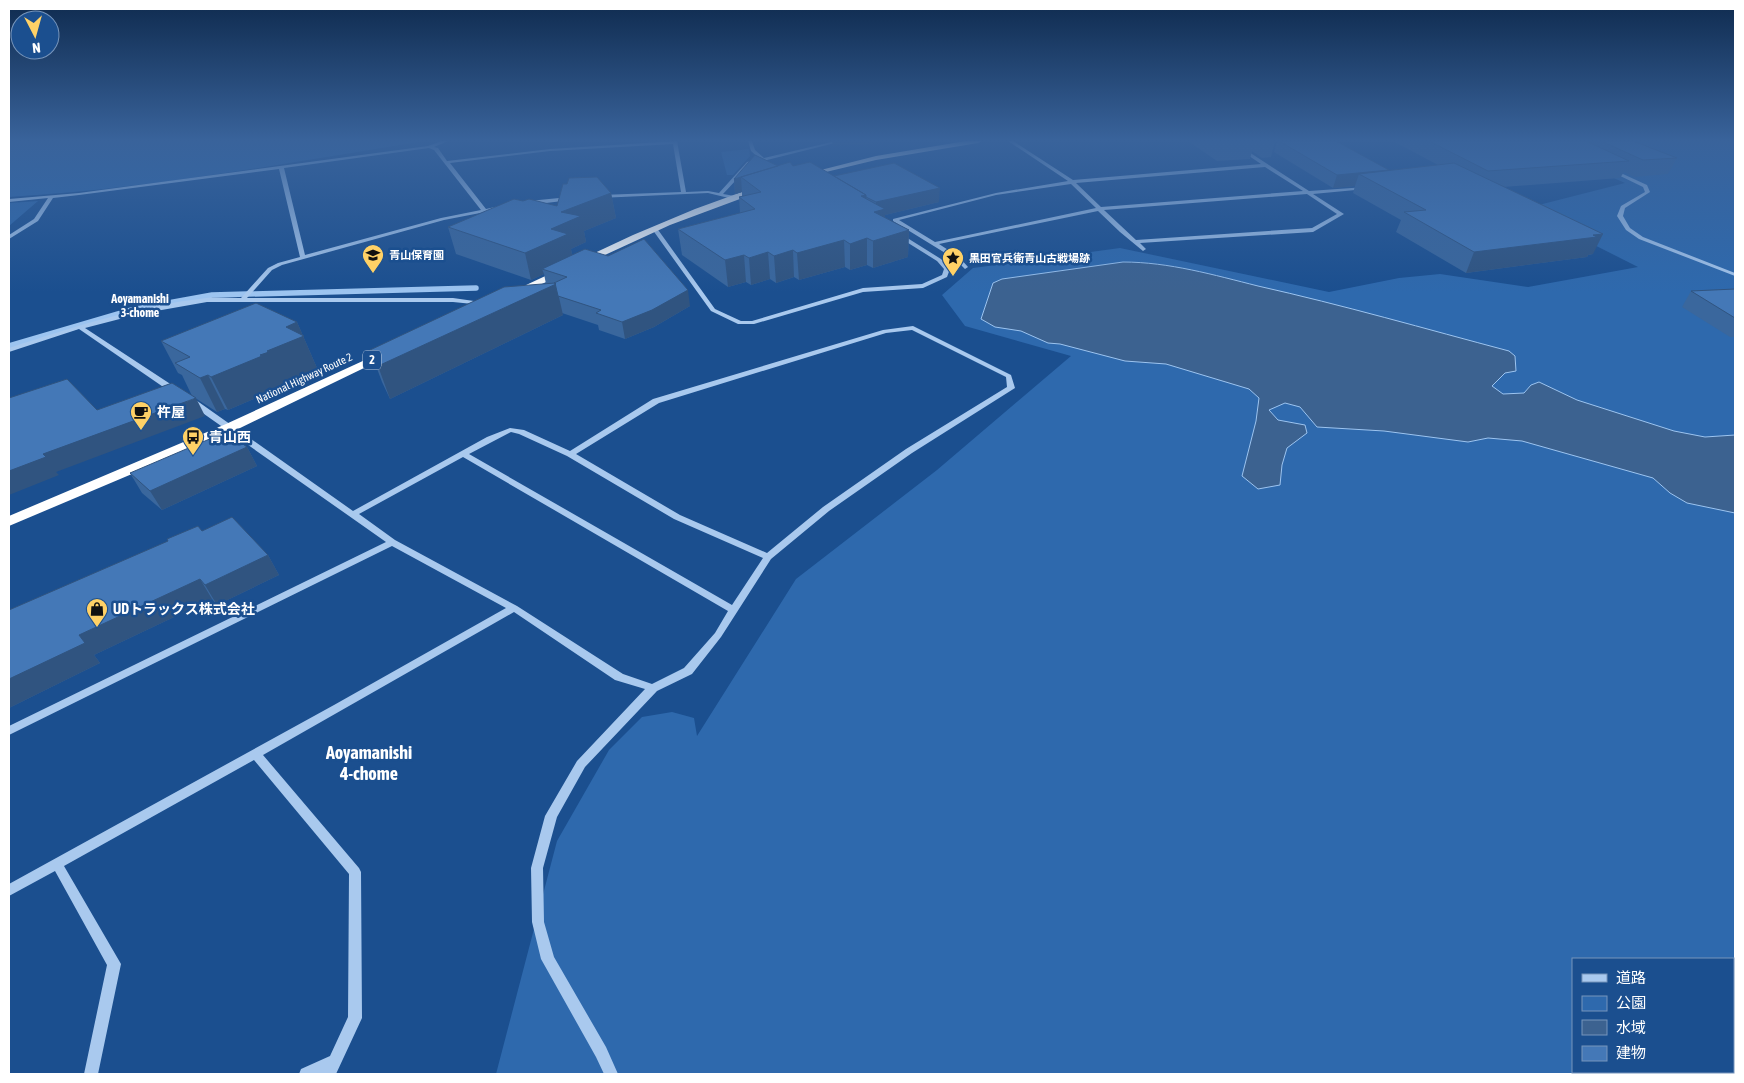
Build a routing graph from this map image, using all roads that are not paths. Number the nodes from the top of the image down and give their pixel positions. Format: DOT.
graph roads {
  1 [pos="93,192"];
  2 [pos="287,192"];
  3 [pos="470,192"];
  4 [pos="750,192"];
  5 [pos="1012,192"];
  6 [pos="1082,192"];
  7 [pos="1307,192"];
  8 [pos="1334,192"];
  9 [pos="1648,192"];
  10 [pos="684,193"];
  11 [pos="721,193"];
  12 [pos="1311,194"];
  13 [pos="51,197"];
  14 [pos="597,197"];
  15 [pos="733,197"];
  16 [pos="575,198"];
  17 [pos="9,200"];
  18 [pos="524,204"];
  19 [pos="510,206"];
  20 [pos="1099,209"];
  21 [pos="484,210"];
  22 [pos="654,228"];
  23 [pos="889,229"];
  24 [pos="9,237"];
  25 [pos="1135,242"];
  26 [pos="933,244"];
  27 [pos="1143,249"];
  28 [pos="303,258"];
  29 [pos="965,267"];
  30 [pos="1734,274"];
  31 [pos="506,297"];
  32 [pos="243,298"];
  33 [pos="489,305"];
  34 [pos="471,314"];
  35 [pos="80,327"];
  36 [pos="400,347"];
  37 [pos="9,350"];
  38 [pos="230,427"];
  39 [pos="463,454"];
  40 [pos="570,454"];
  41 [pos="353,514"];
  42 [pos="9,521"];
  43 [pos="392,542"];
  44 [pos="768,557"];
  45 [pos="514,608"];
  46 [pos="734,610"];
  47 [pos="653,688"];
  48 [pos="9,732"];
  49 [pos="255,754"];
  50 [pos="58,864"];
  51 [pos="9,890"];
  52 [pos="331,1068"];
  53 [pos="91,1074"];
  54 [pos="306,1074"];
  55 [pos="611,1074"];
  1 -- 13 [label="street"];
  2 -- 28 [label="street"];
  3 -- 21 [label="street"];
  4 -- 15 [label="highway"];
  5 -- 26 [label="street"];
  6 -- 20 [label="street"];
  7 -- 12 [label="street"];
  8 -- 12 [label="street"];
  9 -- 30 [label="street"];
  10 -- 11 [label="street"];
  10 -- 14 [label="street"];
  11 -- 15 [label="street"];
  12 -- 20 [label="street"];
  12 -- 25 [label="street"];
  13 -- 17 [label="street"];
  13 -- 24 [label="street"];
  15 -- 22 [label="highway"];
  16 -- 18 [label="street"];
  19 -- 21 [label="street"];
  20 -- 25 [label="street"];
  20 -- 26 [label="street"];
  21 -- 28 [label="street"];
  22 -- 23 [label="street"];
  22 -- 31 [label="highway"];
  25 -- 27 [label="street"];
  26 -- 29 [label="street"];
  28 -- 32 [label="street"];
  32 -- 33 [label="street"];
  32 -- 35 [label="street"];
  33 -- 34 [label="highway"];
  35 -- 37 [label="street"];
  35 -- 38 [label="street"];
  36 -- 38 [label="highway, National Highway Route 2 / 2"];
  38 -- 41 [label="street"];
  38 -- 42 [label="highway, National Highway Route 2 / 2"];
  39 -- 40 [label="street"];
  39 -- 41 [label="street"];
  39 -- 46 [label="street"];
  40 -- 44 [label="street"];
  40 -- 44 [label="street"];
  41 -- 43 [label="street"];
  43 -- 45 [label="street"];
  43 -- 48 [label="street"];
  44 -- 46 [label="street"];
  45 -- 47 [label="street"];
  45 -- 49 [label="street"];
  46 -- 47 [label="street"];
  47 -- 55 [label="street"];
  49 -- 50 [label="street"];
  49 -- 52 [label="street"];
  50 -- 51 [label="street"];
  50 -- 53 [label="street"];
  52 -- 54 [label="street"];
}
